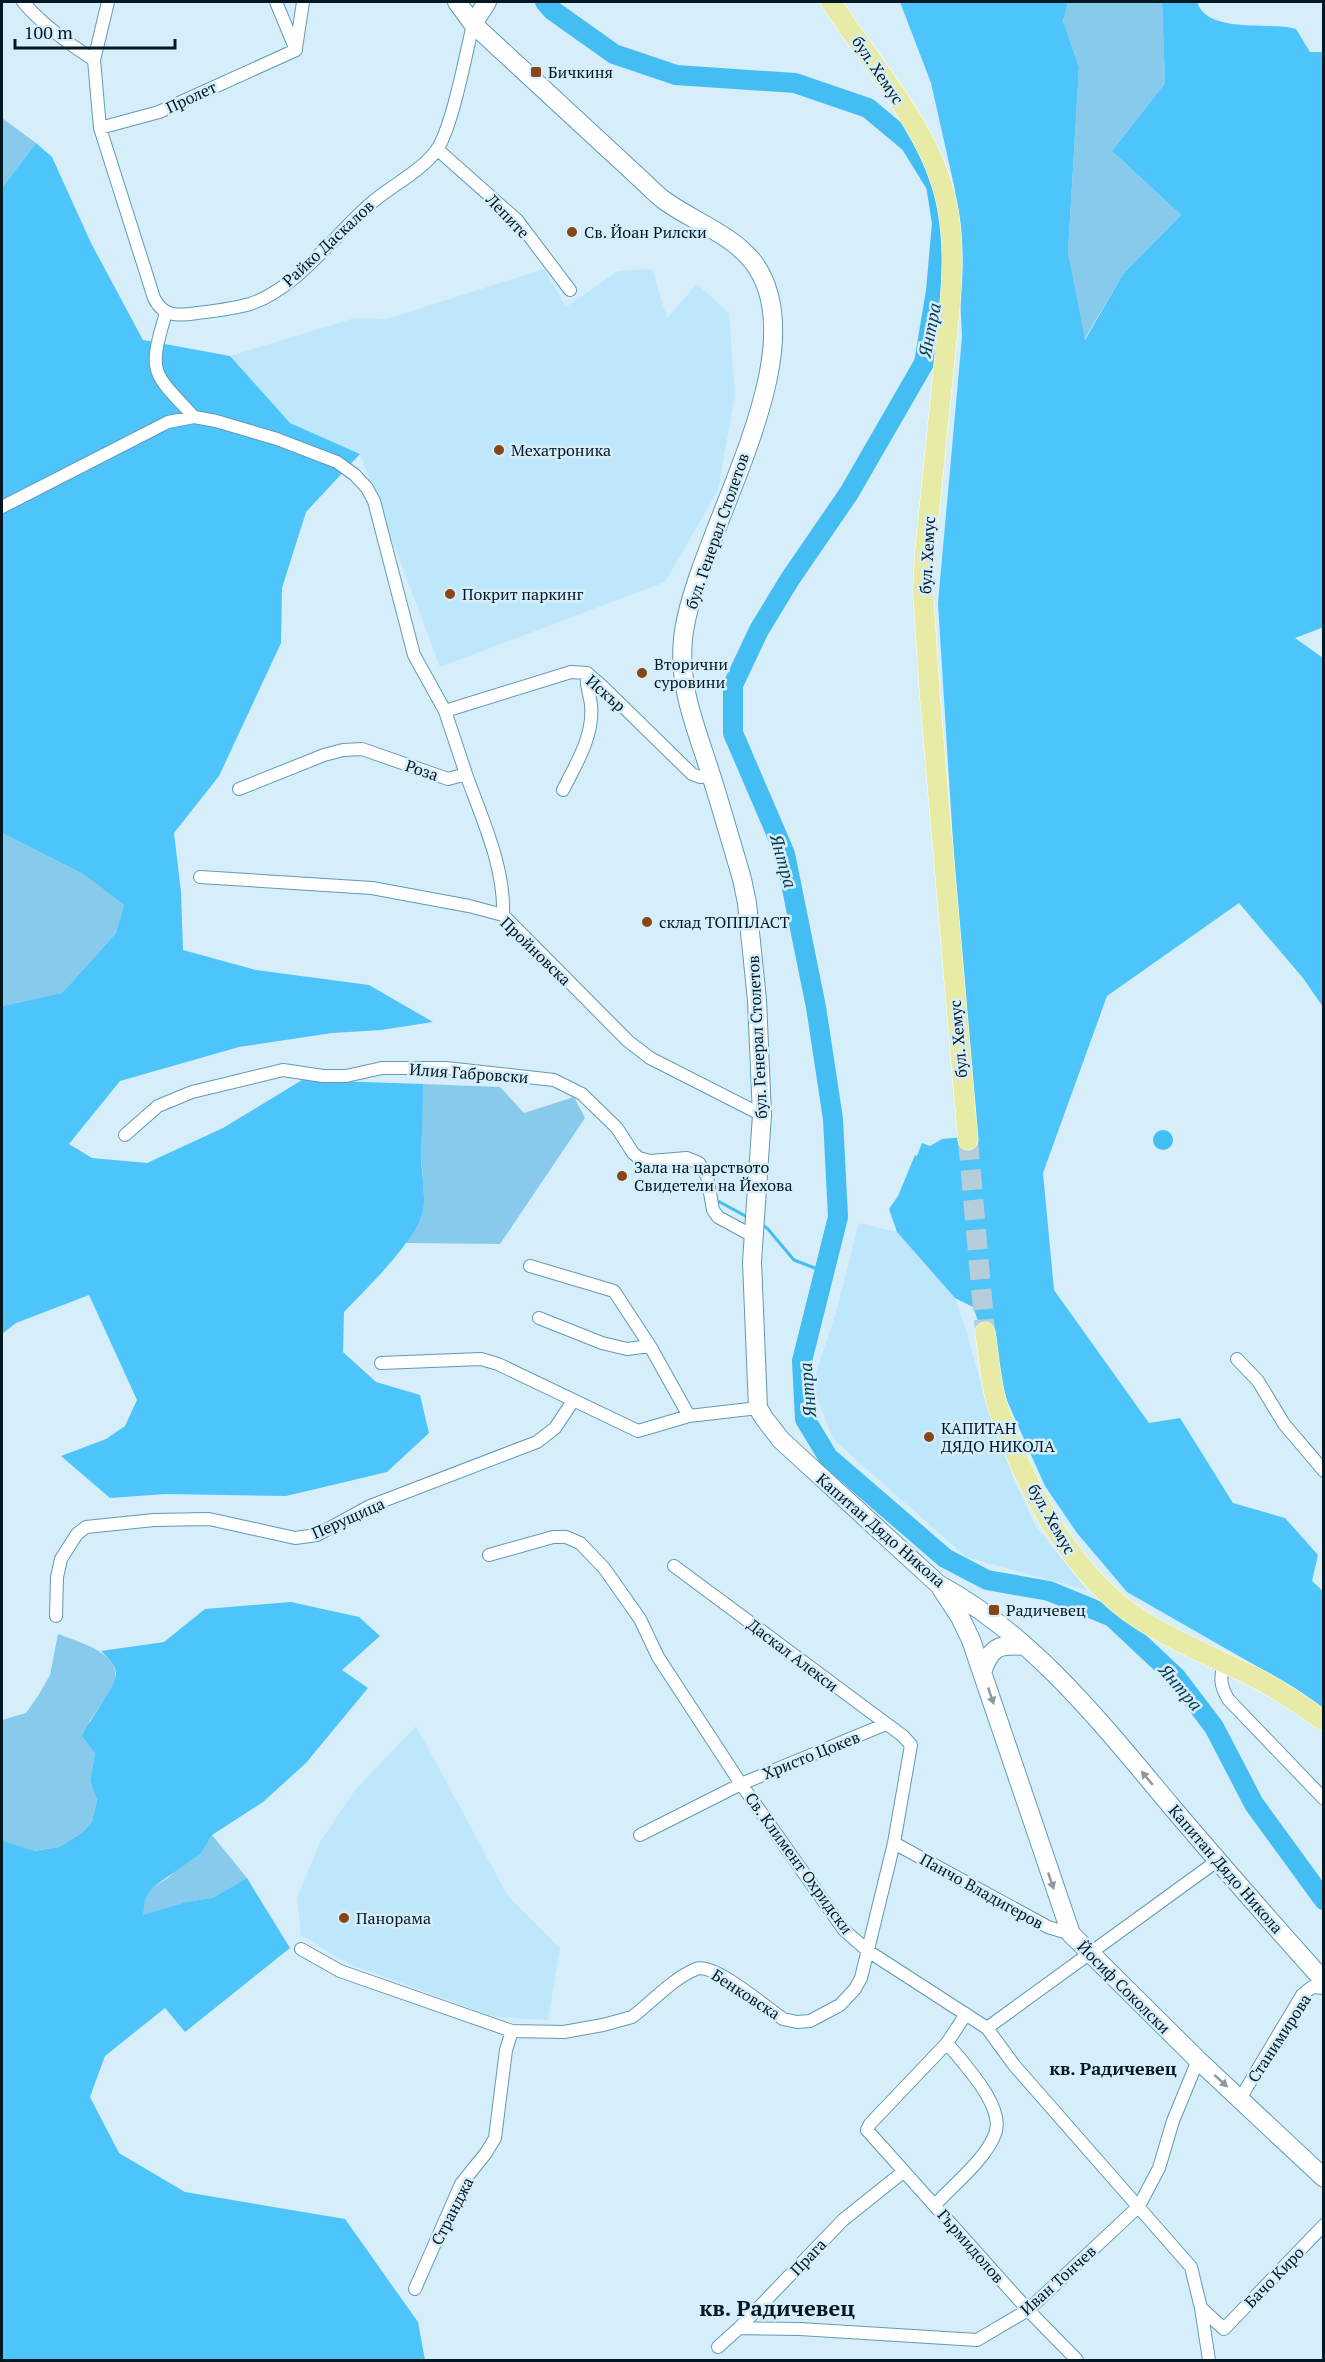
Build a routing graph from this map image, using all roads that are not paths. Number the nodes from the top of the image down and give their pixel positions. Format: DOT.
graph roads {
  1 [pos="23,2"];
  2 [pos="108,2"];
  3 [pos="276,2"];
  4 [pos="303,2"];
  5 [pos="457,2"];
  6 [pos="486,2"];
  7 [pos="831,2"];
  8 [pos="473,24"];
  9 [pos="296,50"];
  10 [pos="94,60"];
  11 [pos="100,128"];
  12 [pos="437,149"];
  13 [pos="570,290"];
  14 [pos="166,314"];
  15 [pos="194,417"];
  16 [pos="2,507"];
  17 [pos="587,673"];
  18 [pos="445,711"];
  19 [pos="466,774"];
  20 [pos="711,776"];
  21 [pos="239,789"];
  22 [pos="563,790"];
  23 [pos="200,877"];
  24 [pos="503,915"];
  25 [pos="762,1115"];
  26 [pos="125,1135"];
  27 [pos="968,1140"];
  28 [pos="754,1226"];
  29 [pos="530,1266"];
  30 [pos="539,1318"];
  31 [pos="985,1332"];
  32 [pos="650,1346"];
  33 [pos="1237,1359"];
  34 [pos="381,1363"];
  35 [pos="573,1401"];
  36 [pos="758,1408"];
  37 [pos="689,1416"];
  38 [pos="1323,1471"];
  39 [pos="489,1555"];
  40 [pos="674,1566"];
  41 [pos="938,1584"];
  42 [pos="56,1616"];
  43 [pos="1023,1646"];
  44 [pos="1224,1663"];
  45 [pos="982,1672"];
  46 [pos="1323,1720"];
  47 [pos="886,1724"];
  48 [pos="911,1745"];
  49 [pos="741,1784"];
  50 [pos="1323,1799"];
  51 [pos="640,1835"];
  52 [pos="894,1842"];
  53 [pos="1217,1861"];
  54 [pos="1071,1934"];
  55 [pos="301,1949"];
  56 [pos="868,1951"];
  57 [pos="1088,1953"];
  58 [pos="1323,1981"];
  59 [pos="1323,1988"];
  60 [pos="966,2013"];
  61 [pos="987,2028"];
  62 [pos="512,2031"];
  63 [pos="947,2043"];
  64 [pos="1198,2060"];
  65 [pos="1240,2099"];
  66 [pos="903,2172"];
  67 [pos="1323,2178"];
  68 [pos="935,2205"];
  69 [pos="1139,2206"];
  70 [pos="1323,2225"];
  71 [pos="415,2289"];
  72 [pos="1201,2307"];
  73 [pos="1028,2310"];
  74 [pos="739,2328"];
  75 [pos="718,2347"];
  76 [pos="1077,2361"];
  77 [pos="1209,2361"];
  1 -- 10 [label="street"];
  2 -- 10 [label="street"];
  3 -- 9 [label="street"];
  4 -- 9 [label="street"];
  5 -- 8 [label="street, бул. Генерал Столетов"];
  6 -- 8 [label="street"];
  7 -- 27 [label="main road, бул. Хемус"];
  8 -- 12 [label="street, Райко Даскалов"];
  8 -- 20 [label="street, бул. Генерал Столетов"];
  9 -- 11 [label="street, Пролет"];
  10 -- 11 [label="street"];
  11 -- 14 [label="street"];
  12 -- 13 [label="street, Лепите"];
  12 -- 14 [label="street, Райко Даскалов"];
  14 -- 15 [label="street"];
  15 -- 16 [label="street"];
  15 -- 18 [label="street"];
  17 -- 18 [label="street, Искър"];
  17 -- 20 [label="street, Искър"];
  17 -- 22 [label="street"];
  18 -- 19 [label="street"];
  19 -- 21 [label="street, Роза"];
  19 -- 24 [label="street"];
  20 -- 25 [label="street, бул. Генерал Столетов"];
  23 -- 24 [label="street, Пройновска"];
  24 -- 25 [label="street, Пройновска"];
  25 -- 28 [label="street, бул. Генерал Столетов"];
  26 -- 28 [label="street, Илия Габровски"];
  28 -- 36 [label="street"];
  29 -- 32 [label="street"];
  30 -- 32 [label="street"];
  31 -- 44 [label="main road, бул. Хемус"];
  32 -- 37 [label="street"];
  33 -- 38 [label="street"];
  34 -- 35 [label="street"];
  35 -- 37 [label="street"];
  35 -- 42 [label="street, Перущица"];
  36 -- 37 [label="street"];
  36 -- 41 [label="street, Капитан Дядо Никола"];
  39 -- 49 [label="street, Св. Климент Охридски"];
  40 -- 47 [label="street, Даскал Алекси"];
  41 -- 43 [label="street, Капитан Дядо Никола"];
  41 -- 45 [label="street, Йосиф Соколски"];
  43 -- 45 [label="street"];
  53 -- 43 [label="street, Капитан Дядо Никола, one-way"];
  44 -- 46 [label="main road, бул. Хемус"];
  44 -- 50 [label="street"];
  45 -- 54 [label="street, Йосиф Соколски, one-way"];
  47 -- 48 [label="street, Даскал Алекси"];
  47 -- 49 [label="street, Христо Цокев"];
  48 -- 52 [label="street, Бенковска"];
  49 -- 51 [label="street, Христо Цокев"];
  49 -- 56 [label="street, Св. Климент Охридски"];
  52 -- 54 [label="street, Панчо Владигеров"];
  52 -- 56 [label="street, Бенковска"];
  53 -- 57 [label="street"];
  53 -- 58 [label="street, Капитан Дядо Никола"];
  54 -- 57 [label="street, Йосиф Соколски"];
  55 -- 62 [label="street, Бенковска"];
  56 -- 60 [label="street, Св. Климент Охридски"];
  56 -- 62 [label="street, Бенковска"];
  57 -- 61 [label="street"];
  57 -- 64 [label="street, Йосиф Соколски"];
  59 -- 65 [label="street, Станимирова"];
  60 -- 61 [label="street, Св. Климент Охридски"];
  60 -- 63 [label="street"];
  61 -- 69 [label="street, Св. Климент Охридски"];
  62 -- 71 [label="street, Странджа"];
  63 -- 66 [label="street, Гърмидолов"];
  63 -- 68 [label="street"];
  64 -- 65 [label="street, Йосиф Соколски, one-way"];
  64 -- 69 [label="street, Иван Тончев"];
  65 -- 67 [label="street, Йосиф Соколски"];
  66 -- 68 [label="street, Гърмидолов"];
  66 -- 74 [label="street, Прага"];
  68 -- 73 [label="street, Гърмидолов"];
  69 -- 72 [label="street, Св. Климент Охридски"];
  69 -- 73 [label="street, Иван Тончев"];
  70 -- 72 [label="street, Бачо Киро"];
  72 -- 77 [label="street, Св. Климент Охридски"];
  73 -- 74 [label="street, Иван Тончев"];
  73 -- 76 [label="street, Гърмидолов"];
  74 -- 75 [label="street, Прага"];
}
